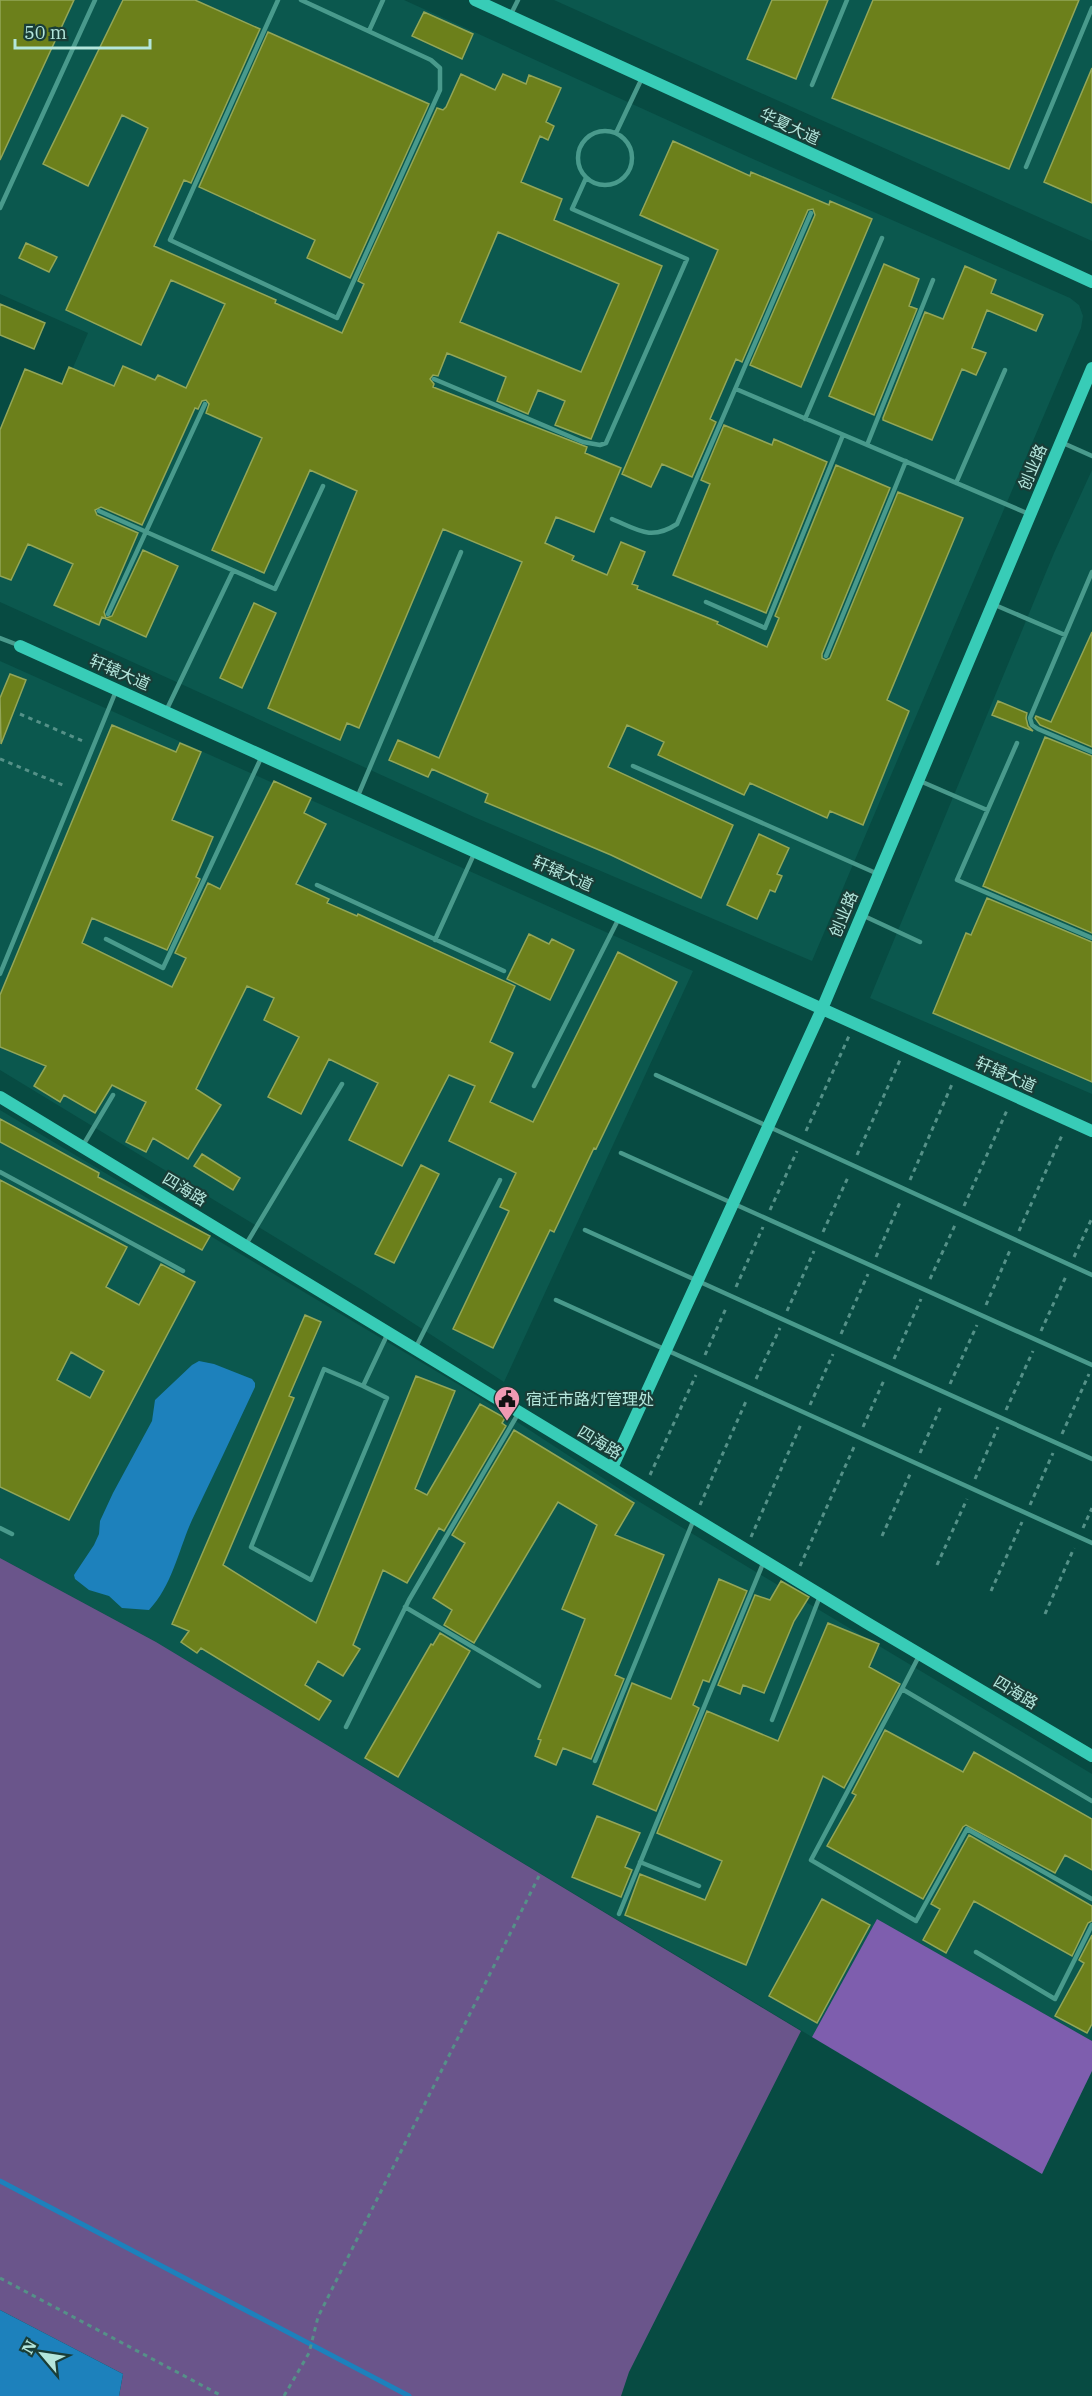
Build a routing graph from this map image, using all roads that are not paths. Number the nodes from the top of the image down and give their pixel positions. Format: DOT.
graph roads {
  1 [pos="95,0"];
  2 [pos="278,0"];
  3 [pos="301,0"];
  4 [pos="383,0"];
  5 [pos="475,0"];
  6 [pos="518,0"];
  7 [pos="847,0"];
  8 [pos="1092,8"];
  9 [pos="510,16"];
  10 [pos="369,31"];
  11 [pos="643,76"];
  12 [pos="812,85"];
  13 [pos="616,133"];
  14 [pos="1026,168"];
  15 [pos="586,178"];
  16 [pos="0,208"];
  17 [pos="811,213"];
  18 [pos="882,238"];
  19 [pos="933,280"];
  20 [pos="1092,282"];
  21 [pos="1092,368"];
  22 [pos="1005,370"];
  23 [pos="434,379"];
  24 [pos="736,389"];
  25 [pos="205,404"];
  26 [pos="805,419"];
  27 [pos="843,435"];
  28 [pos="1061,441"];
  29 [pos="867,445"];
  30 [pos="1092,456"];
  31 [pos="906,461"];
  32 [pos="956,483"];
  33 [pos="323,486"];
  34 [pos="99,511"];
  35 [pos="1030,514"];
  36 [pos="612,519"];
  37 [pos="146,532"];
  38 [pos="461,552"];
  39 [pos="232,571"];
  40 [pos="1092,572"];
  41 [pos="706,602"];
  42 [pos="992,604"];
  43 [pos="108,614"];
  44 [pos="1065,635"];
  45 [pos="0,638"];
  46 [pos="20,646"];
  47 [pos="826,656"];
  48 [pos="116,688"];
  49 [pos="166,711"];
  50 [pos="1017,742"];
  51 [pos="1092,752"];
  52 [pos="263,755"];
  53 [pos="633,766"];
  54 [pos="918,780"];
  55 [pos="357,798"];
  56 [pos="987,810"];
  57 [pos="475,851"];
  58 [pos="878,874"];
  59 [pos="317,885"];
  60 [pos="861,915"];
  61 [pos="620,917"];
  62 [pos="1092,938"];
  63 [pos="106,939"];
  64 [pos="435,940"];
  65 [pos="920,942"];
  66 [pos="504,971"];
  67 [pos="0,974"];
  68 [pos="822,1009"];
  69 [pos="656,1075"];
  70 [pos="342,1084"];
  71 [pos="534,1086"];
  72 [pos="113,1095"];
  73 [pos="0,1097"];
  74 [pos="768,1126"];
  75 [pos="1092,1131"];
  76 [pos="82,1147"];
  77 [pos="621,1153"];
  78 [pos="0,1172"];
  79 [pos="500,1180"];
  80 [pos="733,1203"];
  81 [pos="585,1230"];
  82 [pos="245,1246"];
  83 [pos="183,1271"];
  84 [pos="1092,1275"];
  85 [pos="697,1281"];
  86 [pos="556,1300"];
  87 [pos="388,1332"];
  88 [pos="415,1349"];
  89 [pos="666,1350"];
  90 [pos="1092,1366"];
  91 [pos="363,1386"];
  92 [pos="519,1412"];
  93 [pos="1092,1459"];
  94 [pos="612,1468"];
  95 [pos="694,1518"];
  96 [pos="0,1528"];
  97 [pos="12,1534"];
  98 [pos="1092,1544"];
  99 [pos="765,1561"];
  100 [pos="820,1594"];
  101 [pos="405,1607"];
  102 [pos="920,1654"];
  103 [pos="539,1686"];
  104 [pos="902,1689"];
  105 [pos="772,1720"];
  106 [pos="346,1727"];
  107 [pos="1092,1756"];
  108 [pos="595,1761"];
  109 [pos="1092,1801"];
  110 [pos="640,1862"];
  111 [pos="699,1886"];
  112 [pos="1092,1899"];
  113 [pos="619,1914"];
  114 [pos="1092,1925"];
  115 [pos="976,1952"];
  1 -- 16 [label="lane"];
  2 -- 10 [label="lane"];
  3 -- 10 [label="lane"];
  4 -- 10 [label="lane"];
  5 -- 9 [label="street, 华夏大道"];
  6 -- 9 [label="lane"];
  7 -- 12 [label="lane"];
  8 -- 14 [label="lane"];
  9 -- 11 [label="street, 华夏大道"];
  11 -- 13 [label="lane"];
  11 -- 20 [label="street, 华夏大道"];
  13 -- 15 [label="lane"];
  13 -- 15 [label="lane"];
  15 -- 23 [label="lane"];
  17 -- 24 [label="lane"];
  18 -- 26 [label="lane"];
  19 -- 29 [label="lane"];
  21 -- 28 [label="street, 创业路"];
  22 -- 32 [label="lane"];
  24 -- 26 [label="lane"];
  24 -- 36 [label="lane"];
  25 -- 37 [label="lane"];
  26 -- 27 [label="lane"];
  27 -- 29 [label="lane"];
  27 -- 41 [label="lane"];
  28 -- 30 [label="lane"];
  28 -- 35 [label="street, 创业路"];
  29 -- 31 [label="lane"];
  31 -- 32 [label="lane"];
  31 -- 47 [label="lane"];
  32 -- 35 [label="lane"];
  33 -- 39 [label="lane"];
  34 -- 37 [label="lane"];
  35 -- 42 [label="street, 创业路"];
  37 -- 39 [label="lane"];
  37 -- 43 [label="lane"];
  38 -- 55 [label="lane"];
  39 -- 49 [label="lane"];
  40 -- 44 [label="lane"];
  42 -- 44 [label="lane"];
  42 -- 54 [label="street, 创业路"];
  44 -- 51 [label="lane"];
  45 -- 46 [label="lane"];
  46 -- 48 [label="street, 轩辕大道"];
  48 -- 49 [label="street, 轩辕大道"];
  48 -- 67 [label="lane"];
  49 -- 52 [label="street, 轩辕大道"];
  50 -- 56 [label="lane"];
  52 -- 55 [label="street, 轩辕大道"];
  52 -- 63 [label="lane"];
  53 -- 58 [label="lane"];
  54 -- 56 [label="lane"];
  54 -- 58 [label="street, 创业路"];
  55 -- 57 [label="street, 轩辕大道"];
  56 -- 62 [label="lane"];
  57 -- 61 [label="street, 轩辕大道"];
  57 -- 64 [label="lane"];
  58 -- 60 [label="street, 创业路"];
  59 -- 64 [label="lane"];
  60 -- 65 [label="lane"];
  60 -- 68 [label="street, 创业路"];
  61 -- 68 [label="street, 轩辕大道"];
  61 -- 71 [label="lane"];
  64 -- 66 [label="lane"];
  68 -- 74 [label="street, 创业路"];
  68 -- 75 [label="street, 轩辕大道"];
  69 -- 74 [label="lane"];
  70 -- 82 [label="lane"];
  72 -- 76 [label="lane"];
  73 -- 76 [label="street, 四海路"];
  74 -- 80 [label="street, 创业路"];
  74 -- 84 [label="lane"];
  76 -- 82 [label="street, 四海路"];
  77 -- 80 [label="lane"];
  78 -- 83 [label="lane"];
  79 -- 88 [label="lane"];
  80 -- 85 [label="street, 创业路"];
  80 -- 90 [label="lane"];
  81 -- 85 [label="lane"];
  82 -- 87 [label="street, 四海路"];
  85 -- 89 [label="street, 创业路"];
  85 -- 93 [label="lane"];
  86 -- 89 [label="lane"];
  87 -- 88 [label="street, 四海路"];
  87 -- 91 [label="lane"];
  88 -- 92 [label="street, 四海路"];
  89 -- 94 [label="street, 创业路"];
  89 -- 98 [label="lane"];
  91 -- 91 [label="lane"];
  92 -- 94 [label="street, 四海路"];
  92 -- 101 [label="lane"];
  94 -- 95 [label="street, 四海路"];
  95 -- 99 [label="street, 四海路"];
  95 -- 108 [label="lane"];
  96 -- 97 [label="lane"];
  99 -- 100 [label="street, 四海路"];
  99 -- 110 [label="lane"];
  100 -- 102 [label="street, 四海路"];
  100 -- 105 [label="lane"];
  101 -- 103 [label="lane"];
  101 -- 106 [label="lane"];
  102 -- 104 [label="lane"];
  102 -- 107 [label="street, 四海路"];
  104 -- 109 [label="lane"];
  104 -- 112 [label="lane"];
  110 -- 111 [label="lane"];
  110 -- 113 [label="lane"];
  114 -- 115 [label="lane"];
}
